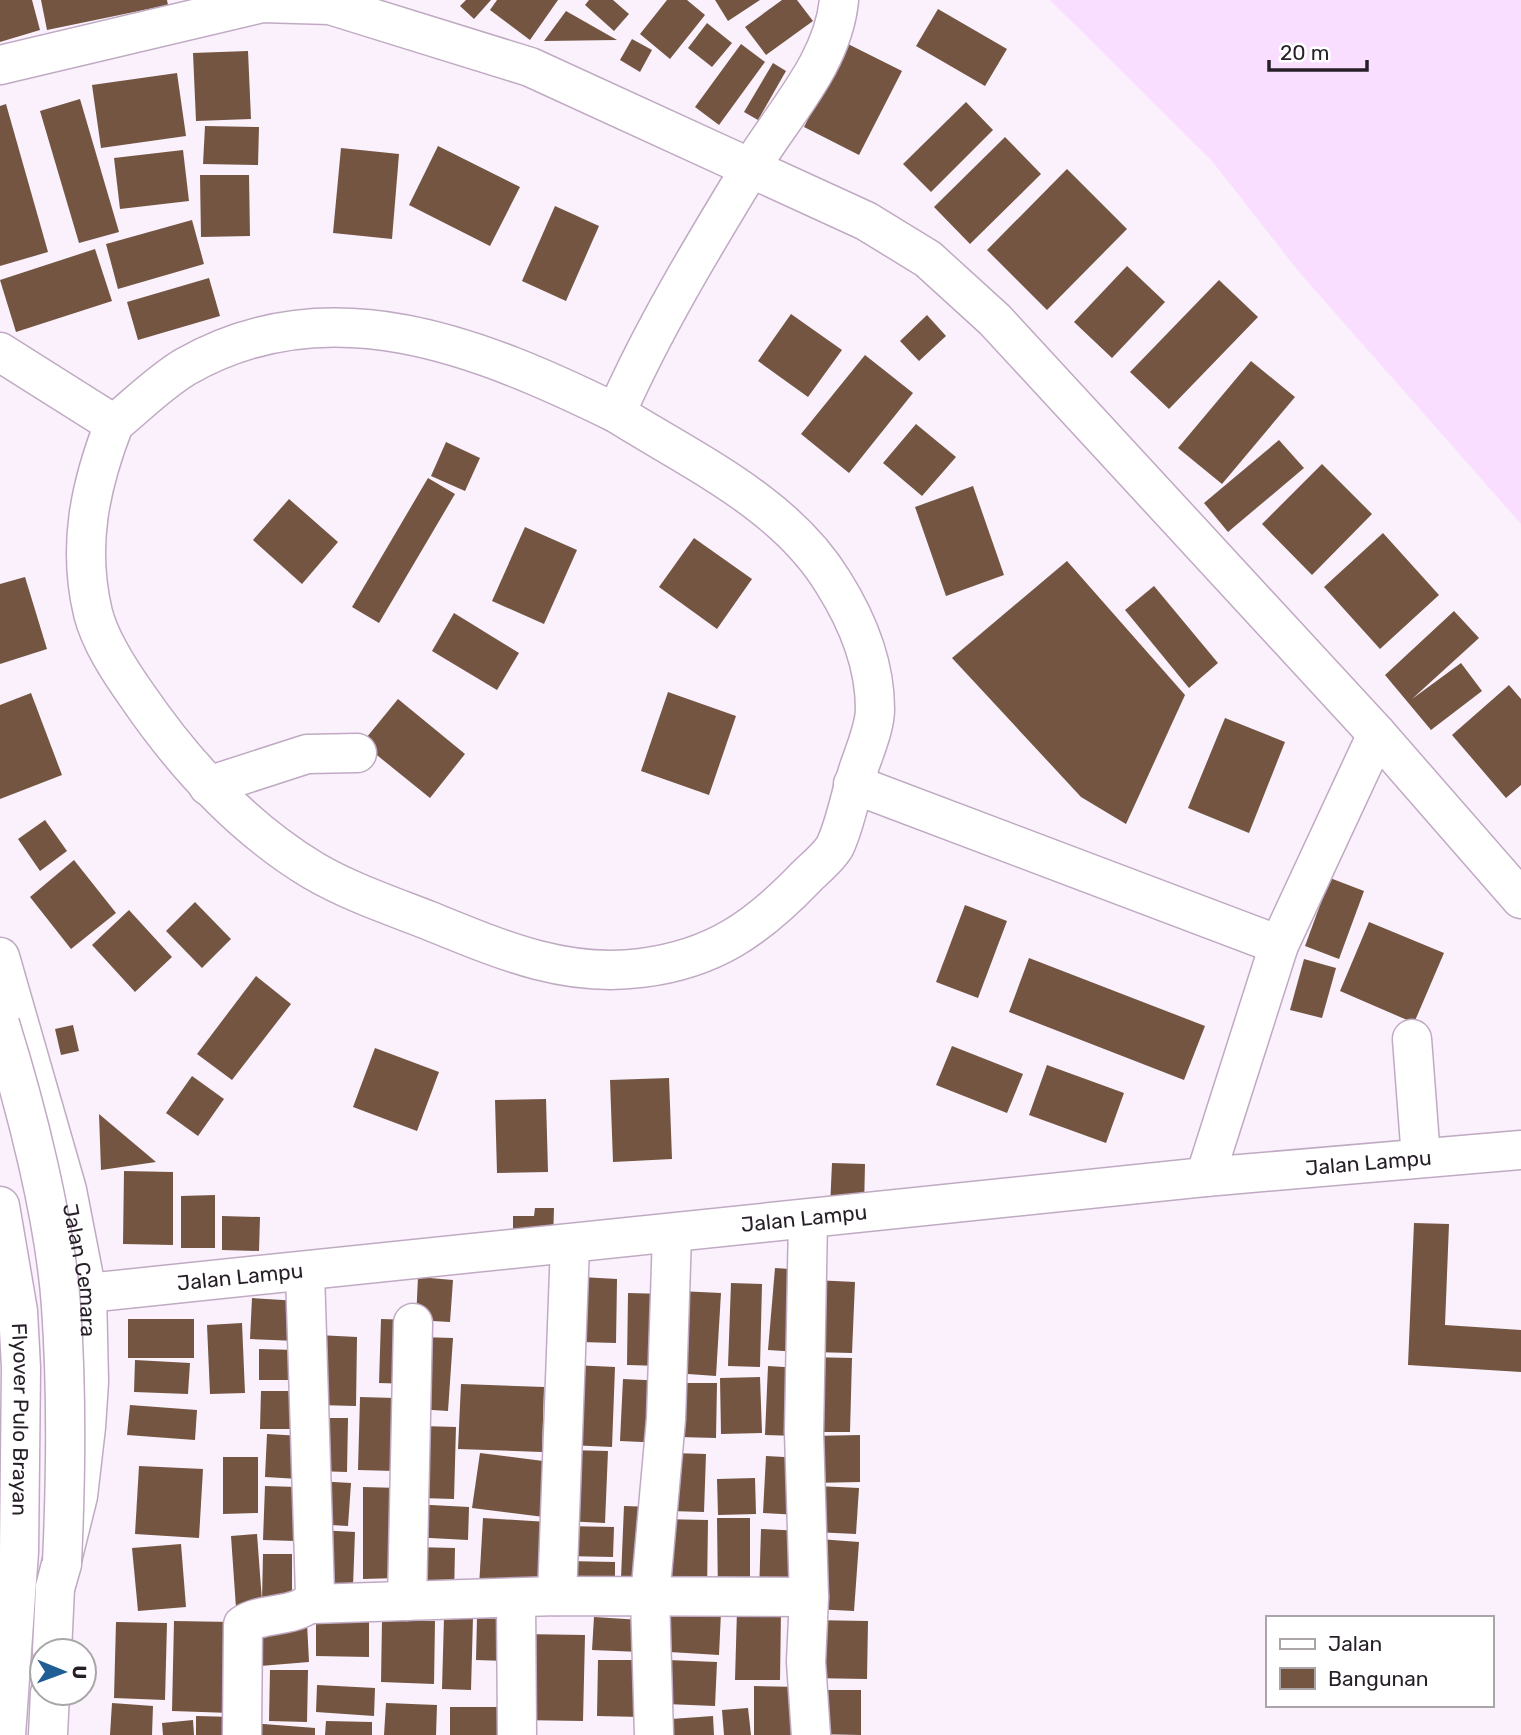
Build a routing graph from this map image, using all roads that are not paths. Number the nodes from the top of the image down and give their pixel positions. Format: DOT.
graph roads {
  1 [pos="839,0"];
  2 [pos="333,3"];
  3 [pos="0,65"];
  4 [pos="750,167"];
  5 [pos="0,352"];
  6 [pos="616,413"];
  7 [pos="114,424"];
  8 [pos="1377,734"];
  9 [pos="357,753"];
  10 [pos="853,784"];
  11 [pos="208,786"];
  12 [pos="1521,899"];
  13 [pos="1279,945"];
  14 [pos="0,957"];
  15 [pos="0,1024"];
  16 [pos="1412,1039"];
  17 [pos="1521,1150"];
  18 [pos="1421,1158"];
  19 [pos="1205,1177"];
  20 [pos="0,1206"];
  21 [pos="808,1219"];
  22 [pos="672,1234"];
  23 [pos="570,1245"];
  24 [pos="305,1272"];
  25 [pos="87,1293"];
  26 [pos="414,1323"];
  27 [pos="0,1344"];
  28 [pos="59,1575"];
  29 [pos="17,1594"];
  30 [pos="557,1596"];
  31 [pos="650,1597"];
  32 [pos="810,1597"];
  33 [pos="516,1599"];
  34 [pos="407,1601"];
  35 [pos="312,1604"];
  36 [pos="53,1637"];
  37 [pos="6,1649"];
  38 [pos="49,1707"];
  39 [pos="6,1735"];
  40 [pos="48,1735"];
  41 [pos="242,1735"];
  42 [pos="517,1735"];
  43 [pos="654,1735"];
  44 [pos="811,1735"];
  1 -- 4 [label="main road"];
  2 -- 3 [label="main road"];
  2 -- 4 [label="main road"];
  4 -- 6 [label="main road"];
  4 -- 8 [label="main road"];
  5 -- 7 [label="main road"];
  6 -- 7 [label="main road"];
  6 -- 10 [label="main road"];
  7 -- 11 [label="main road"];
  8 -- 12 [label="main road"];
  8 -- 13 [label="main road"];
  9 -- 11 [label="main road"];
  10 -- 11 [label="main road"];
  10 -- 13 [label="main road"];
  13 -- 19 [label="main road"];
  14 -- 25 [label="main road, Jalan Cemara"];
  15 -- 28 [label="main road, Flyover Pulo Brayan, bridge"];
  16 -- 18 [label="main road"];
  17 -- 18 [label="main road, Jalan Lampu"];
  18 -- 19 [label="main road, Jalan Lampu"];
  19 -- 21 [label="main road, Jalan Lampu"];
  20 -- 29 [label="main road, Flyover Pulo Brayan"];
  21 -- 22 [label="main road, Jalan Lampu"];
  21 -- 32 [label="main road"];
  22 -- 23 [label="main road, Jalan Lampu"];
  22 -- 31 [label="main road"];
  23 -- 24 [label="main road, Jalan Lampu"];
  23 -- 30 [label="main road"];
  24 -- 25 [label="main road, Jalan Lampu"];
  24 -- 35 [label="main road"];
  25 -- 28 [label="main road, Jalan Cemara"];
  26 -- 34 [label="main road"];
  27 -- 29 [label="main road"];
  28 -- 36 [label="main road, Jalan Cemara"];
  29 -- 37 [label="main road"];
  30 -- 31 [label="main road"];
  30 -- 33 [label="main road"];
  31 -- 32 [label="main road"];
  31 -- 43 [label="main road"];
  32 -- 44 [label="main road"];
  33 -- 34 [label="main road"];
  33 -- 42 [label="main road"];
  34 -- 35 [label="main road"];
  35 -- 41 [label="main road"];
  37 -- 39 [label="main road"];
  38 -- 40 [label="main road"];
}
